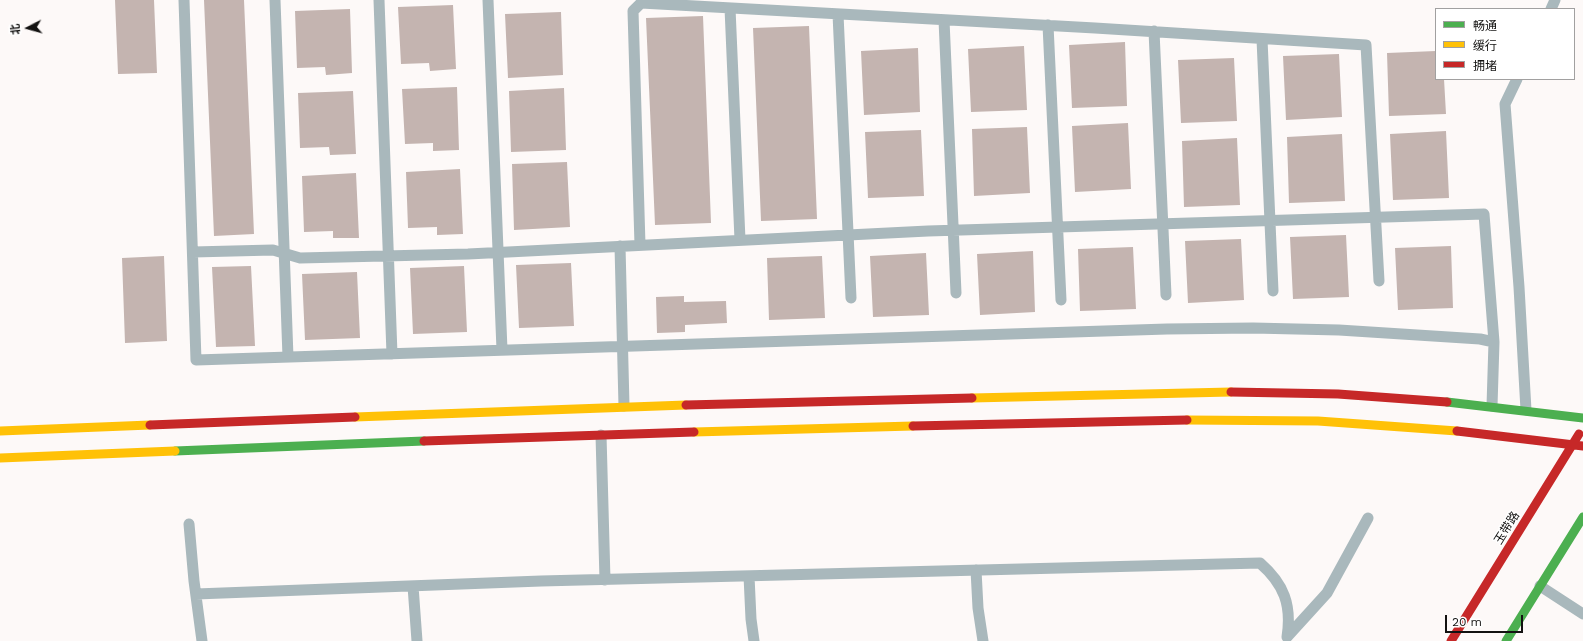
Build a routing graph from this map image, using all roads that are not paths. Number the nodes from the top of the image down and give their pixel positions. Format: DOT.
graph roads {
  1 [pos="184,0"];
  2 [pos="275,0"];
  3 [pos="379,0"];
  4 [pos="488,0"];
  5 [pos="730,8"];
  6 [pos="838,14"];
  7 [pos="944,20"];
  8 [pos="1048,25"];
  9 [pos="1154,31"];
  10 [pos="1262,38"];
  11 [pos="1517,80"];
  12 [pos="1376,217"];
  13 [pos="1270,220"];
  14 [pos="1163,224"];
  15 [pos="1058,227"];
  16 [pos="953,230"];
  17 [pos="848,235"];
  18 [pos="740,240"];
  19 [pos="640,245"];
  20 [pos="620,246"];
  21 [pos="192,252"];
  22 [pos="498,252"];
  23 [pos="284,253"];
  24 [pos="388,255"];
  25 [pos="1379,281"];
  26 [pos="1273,291"];
  27 [pos="956,293"];
  28 [pos="1166,295"];
  29 [pos="851,298"];
  30 [pos="1061,300"];
  31 [pos="1494,342"];
  32 [pos="622,346"];
  33 [pos="502,350"];
  34 [pos="392,354"];
  35 [pos="288,357"];
  36 [pos="624,406"];
  37 [pos="1492,406"];
  38 [pos="1526,410"];
  39 [pos="1583,418"];
  40 [pos="1583,428"];
  41 [pos="0,430"];
  42 [pos="601,435"];
  43 [pos="1572,445"];
  44 [pos="1583,446"];
  45 [pos="0,458"];
  46 [pos="1583,517"];
  47 [pos="1368,518"];
  48 [pos="189,524"];
  49 [pos="976,570"];
  50 [pos="749,576"];
  51 [pos="605,580"];
  52 [pos="413,586"];
  53 [pos="1540,586"];
  54 [pos="196,594"];
  55 [pos="1583,614"];
  56 [pos="1286,639"];
  57 [pos="202,641"];
  58 [pos="417,641"];
  59 [pos="754,641"];
  60 [pos="983,641"];
  61 [pos="1451,641"];
  62 [pos="1506,641"];
  1 -- 21 [label="lane"];
  2 -- 23 [label="lane"];
  3 -- 24 [label="lane"];
  4 -- 22 [label="lane"];
  5 -- 6 [label="lane"];
  5 -- 18 [label="lane"];
  5 -- 19 [label="lane"];
  6 -- 7 [label="lane"];
  6 -- 17 [label="lane"];
  7 -- 8 [label="lane"];
  7 -- 16 [label="lane"];
  8 -- 9 [label="lane"];
  8 -- 15 [label="lane"];
  9 -- 10 [label="lane"];
  9 -- 14 [label="lane"];
  10 -- 12 [label="lane"];
  10 -- 13 [label="lane"];
  11 -- 38 [label="lane"];
  12 -- 13 [label="lane"];
  12 -- 25 [label="lane"];
  12 -- 31 [label="lane"];
  13 -- 14 [label="lane"];
  13 -- 26 [label="lane"];
  14 -- 15 [label="lane"];
  14 -- 28 [label="lane"];
  15 -- 16 [label="lane"];
  15 -- 30 [label="lane"];
  16 -- 17 [label="lane"];
  16 -- 27 [label="lane"];
  17 -- 18 [label="lane"];
  17 -- 29 [label="lane"];
  18 -- 19 [label="lane"];
  19 -- 20 [label="lane"];
  20 -- 22 [label="lane"];
  20 -- 32 [label="lane"];
  21 -- 23 [label="lane"];
  21 -- 35 [label="lane"];
  22 -- 24 [label="lane"];
  22 -- 33 [label="lane"];
  23 -- 24 [label="lane"];
  23 -- 35 [label="lane"];
  24 -- 34 [label="lane"];
  31 -- 32 [label="lane"];
  31 -- 37 [label="lane"];
  32 -- 33 [label="lane"];
  32 -- 36 [label="lane"];
  33 -- 34 [label="lane"];
  34 -- 35 [label="lane"];
  36 -- 37 [label="street"];
  36 -- 41 [label="street"];
  37 -- 38 [label="street"];
  38 -- 39 [label="street"];
  40 -- 43 [label="street, 玉带路"];
  42 -- 43 [label="street"];
  42 -- 45 [label="street"];
  42 -- 51 [label="lane"];
  43 -- 44 [label="street"];
  43 -- 61 [label="street, 玉带路"];
  46 -- 53 [label="street"];
  47 -- 56 [label="lane"];
  48 -- 54 [label="lane"];
  49 -- 50 [label="lane"];
  49 -- 56 [label="lane"];
  49 -- 60 [label="lane"];
  50 -- 51 [label="lane"];
  50 -- 59 [label="lane"];
  51 -- 52 [label="lane"];
  52 -- 54 [label="lane"];
  52 -- 58 [label="lane"];
  53 -- 55 [label="lane"];
  53 -- 62 [label="street"];
  54 -- 57 [label="lane"];
}
